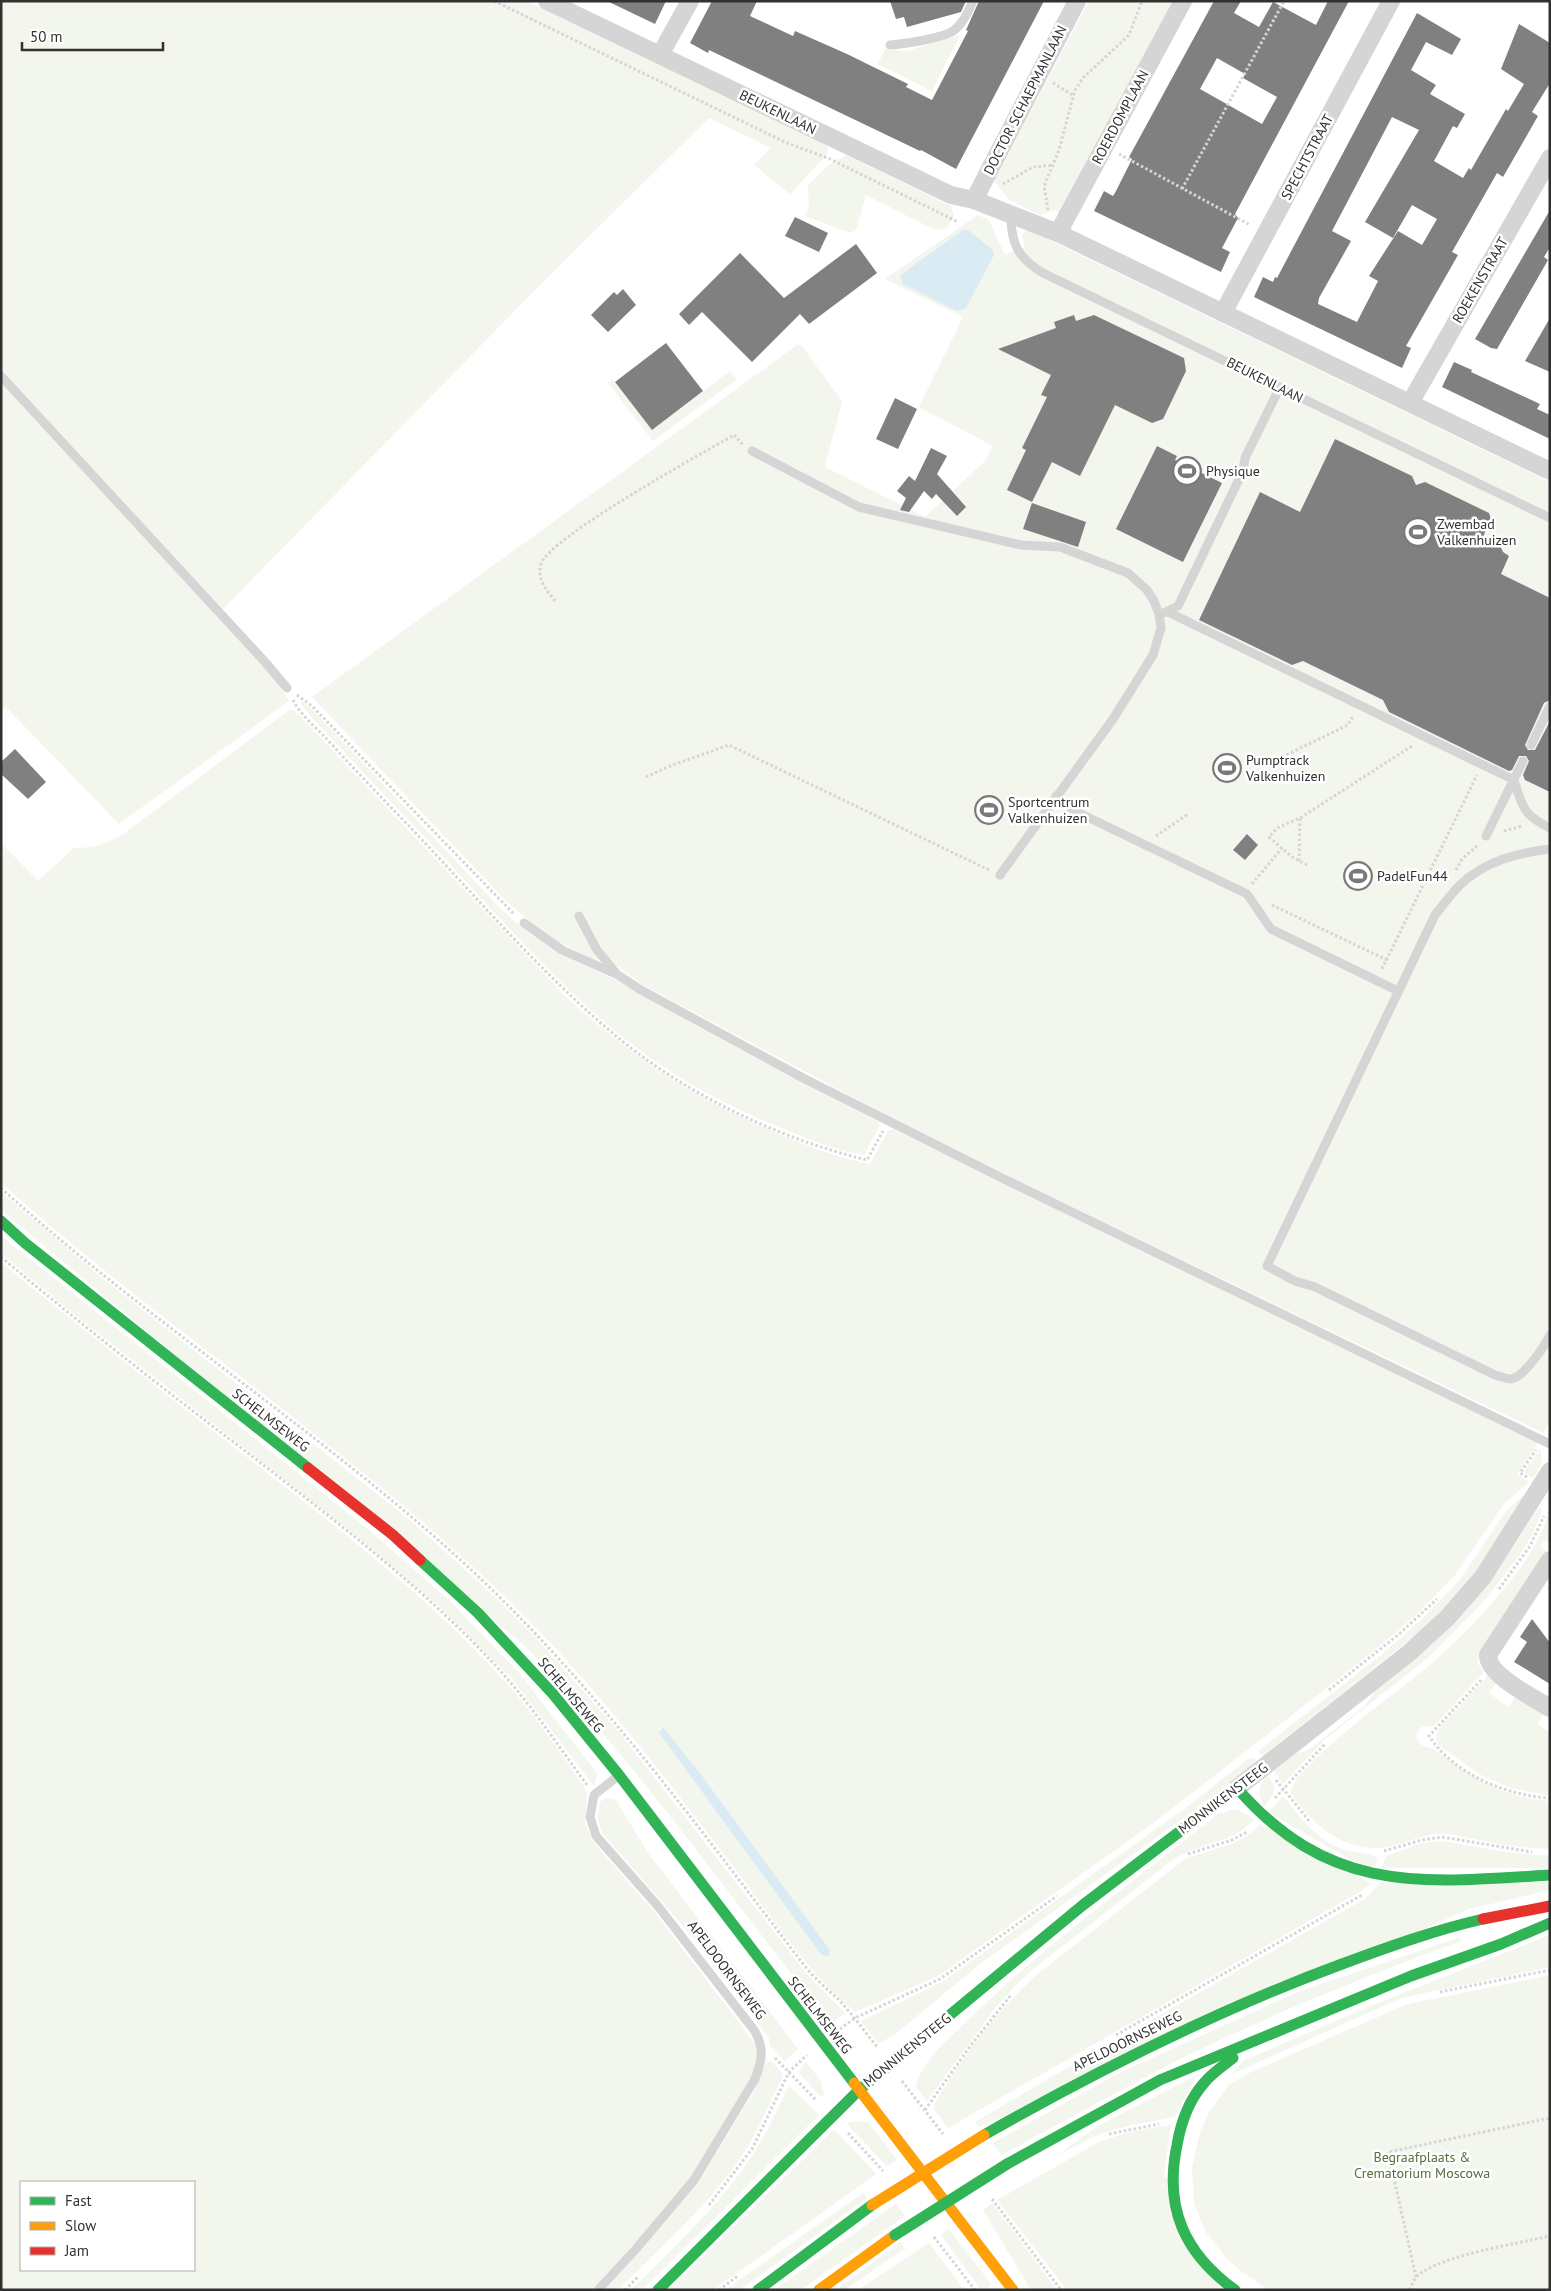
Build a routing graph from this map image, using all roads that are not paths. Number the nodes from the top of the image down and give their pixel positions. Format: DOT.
graph roads {
  1 [pos="548,1"];
  2 [pos="690,1"];
  3 [pos="973,1"];
  4 [pos="1077,1"];
  5 [pos="1182,1"];
  6 [pos="1391,1"];
  7 [pos="890,45"];
  8 [pos="660,55"];
  9 [pos="1550,158"];
  10 [pos="974,200"];
  11 [pos="1011,216"];
  12 [pos="1055,232"];
  13 [pos="1223,313"];
  14 [pos="1,376"];
  15 [pos="1280,388"];
  16 [pos="1410,403"];
  17 [pos="752,451"];
  18 [pos="1550,471"];
  19 [pos="1550,518"];
  20 [pos="1163,613"];
  21 [pos="287,688"];
  22 [pos="1550,706"];
  23 [pos="1531,745"];
  24 [pos="1523,761"];
  25 [pos="1514,780"];
  26 [pos="1056,796"];
  27 [pos="1550,828"];
  28 [pos="1486,836"];
  29 [pos="1550,849"];
  30 [pos="1000,876"];
  31 [pos="579,916"];
  32 [pos="524,923"];
  33 [pos="618,976"];
  34 [pos="1398,991"];
  35 [pos="1,1221"];
  36 [pos="1550,1335"];
  37 [pos="1550,1444"];
  38 [pos="1550,1471"];
  39 [pos="1550,1560"];
  40 [pos="1550,1708"];
  41 [pos="619,1775"];
  42 [pos="1237,1788"];
  43 [pos="1550,1875"];
  44 [pos="1550,1906"];
  45 [pos="1550,1923"];
  46 [pos="1260,2038"];
  47 [pos="859,2090"];
  48 [pos="598,2290"];
  49 [pos="658,2290"];
  50 [pos="758,2290"];
  51 [pos="819,2290"];
  52 [pos="1013,2290"];
  53 [pos="1234,2290"];
  1 -- 8 [label="street, BEUKENLAAN"];
  2 -- 8 [label="street"];
  3 -- 7 [label="lane"];
  4 -- 10 [label="street, DOCTOR SCHAEPMANLAAN"];
  5 -- 12 [label="street, ROERDOMPLAAN"];
  6 -- 13 [label="street, SPECHTSTRAAT"];
  8 -- 10 [label="street, BEUKENLAAN"];
  9 -- 16 [label="street, ROEKENSTRAAT"];
  10 -- 11 [label="street, BEUKENLAAN"];
  11 -- 12 [label="street, BEUKENLAAN"];
  11 -- 15 [label="lane, BEUKENLAAN"];
  12 -- 13 [label="street, BEUKENLAAN"];
  13 -- 16 [label="street, BEUKENLAAN"];
  14 -- 21 [label="lane"];
  15 -- 19 [label="lane, BEUKENLAAN"];
  15 -- 20 [label="lane"];
  16 -- 18 [label="street, BEUKENLAAN"];
  17 -- 20 [label="lane"];
  20 -- 25 [label="lane"];
  20 -- 26 [label="lane"];
  22 -- 23 [label="lane"];
  24 -- 25 [label="lane"];
  25 -- 27 [label="lane"];
  25 -- 28 [label="lane"];
  26 -- 30 [label="lane"];
  26 -- 34 [label="lane"];
  29 -- 34 [label="lane"];
  31 -- 33 [label="lane"];
  32 -- 33 [label="lane"];
  33 -- 37 [label="lane"];
  34 -- 36 [label="lane"];
  35 -- 41 [label="main road, SCHELMSEWEG"];
  38 -- 42 [label="street, MONNIKENSTEEG"];
  39 -- 40 [label="street"];
  41 -- 47 [label="main road, SCHELMSEWEG"];
  41 -- 48 [label="lane, APELDOORNSEWEG"];
  42 -- 43 [label="main road"];
  42 -- 47 [label="main road, MONNIKENSTEEG"];
  44 -- 50 [label="main road, APELDOORNSEWEG, bridge"];
  45 -- 46 [label="main road"];
  46 -- 51 [label="main road, bridge"];
  46 -- 53 [label="main road"];
  47 -- 49 [label="main road, MONNIKENSTEEG"];
  47 -- 52 [label="main road, SCHELMSEWEG"];
}
